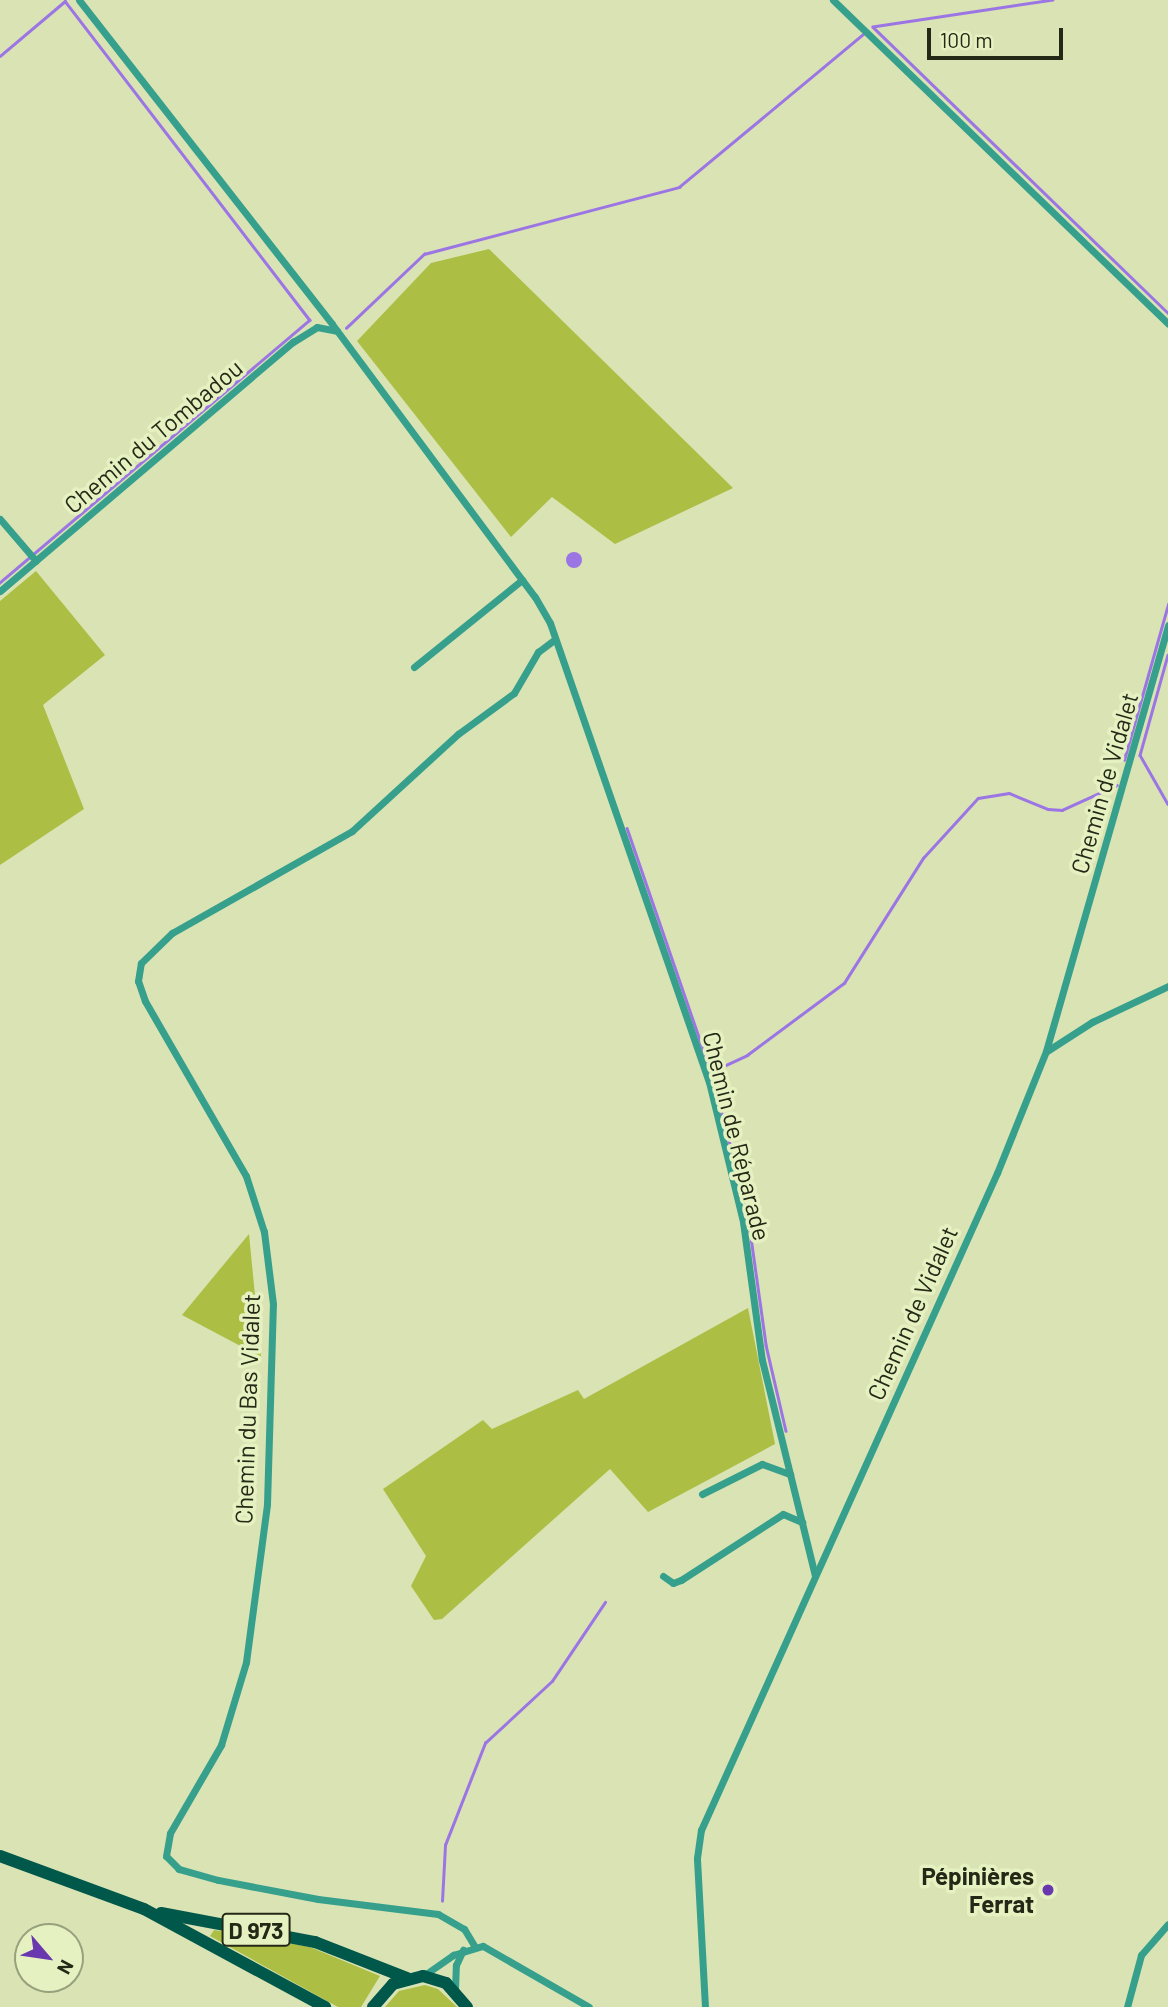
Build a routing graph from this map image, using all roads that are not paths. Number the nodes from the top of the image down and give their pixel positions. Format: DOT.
graph roads {
  1 [pos="79,0"];
  2 [pos="833,0"];
  3 [pos="1168,324"];
  4 [pos="337,331"];
  5 [pos="0,519"];
  6 [pos="36,561"];
  7 [pos="522,580"];
  8 [pos="0,591"];
  9 [pos="1168,625"];
  10 [pos="555,639"];
  11 [pos="414,667"];
  12 [pos="1168,986"];
  13 [pos="1046,1051"];
  14 [pos="790,1474"];
  15 [pos="702,1494"];
  16 [pos="802,1522"];
  17 [pos="815,1575"];
  18 [pos="663,1576"];
  19 [pos="0,1856"];
  20 [pos="144,1909"];
  21 [pos="1168,1924"];
  22 [pos="475,1947"];
  23 [pos="463,1950"];
  24 [pos="423,1976"];
  25 [pos="407,1978"];
  26 [pos="455,1990"];
  27 [pos="467,2005"];
  28 [pos="325,2007"];
  29 [pos="373,2007"];
  30 [pos="589,2007"];
  31 [pos="705,2007"];
  32 [pos="1126,2007"];
  1 -- 4 [label="street, Chemin de Réparade"];
  2 -- 3 [label="street"];
  4 -- 6 [label="street, Chemin du Tombadou"];
  4 -- 7 [label="street, Chemin de Réparade"];
  5 -- 6 [label="street"];
  6 -- 8 [label="street, Chemin du Tombadou"];
  7 -- 10 [label="street, Chemin de Réparade"];
  7 -- 11 [label="street"];
  9 -- 13 [label="street, Chemin de Vidalet"];
  10 -- 14 [label="street, Chemin de Réparade"];
  10 -- 22 [label="street, Chemin du Bas Vidalet"];
  12 -- 13 [label="street"];
  13 -- 17 [label="street, Chemin de Vidalet"];
  14 -- 15 [label="street"];
  14 -- 16 [label="street, Chemin de Réparade"];
  16 -- 17 [label="street, Chemin de Réparade"];
  16 -- 18 [label="street"];
  17 -- 31 [label="street, Chemin de Vidalet"];
  19 -- 20 [label="main road, D 973"];
  20 -- 25 [label="main road, D 973"];
  20 -- 28 [label="main road, D 973"];
  21 -- 32 [label="street"];
  22 -- 23 [label="street"];
  22 -- 30 [label="street"];
  23 -- 24 [label="street"];
  23 -- 26 [label="street"];
  24 -- 25 [label="main road"];
  24 -- 26 [label="main road"];
  25 -- 29 [label="main road"];
  26 -- 27 [label="main road"];
}
